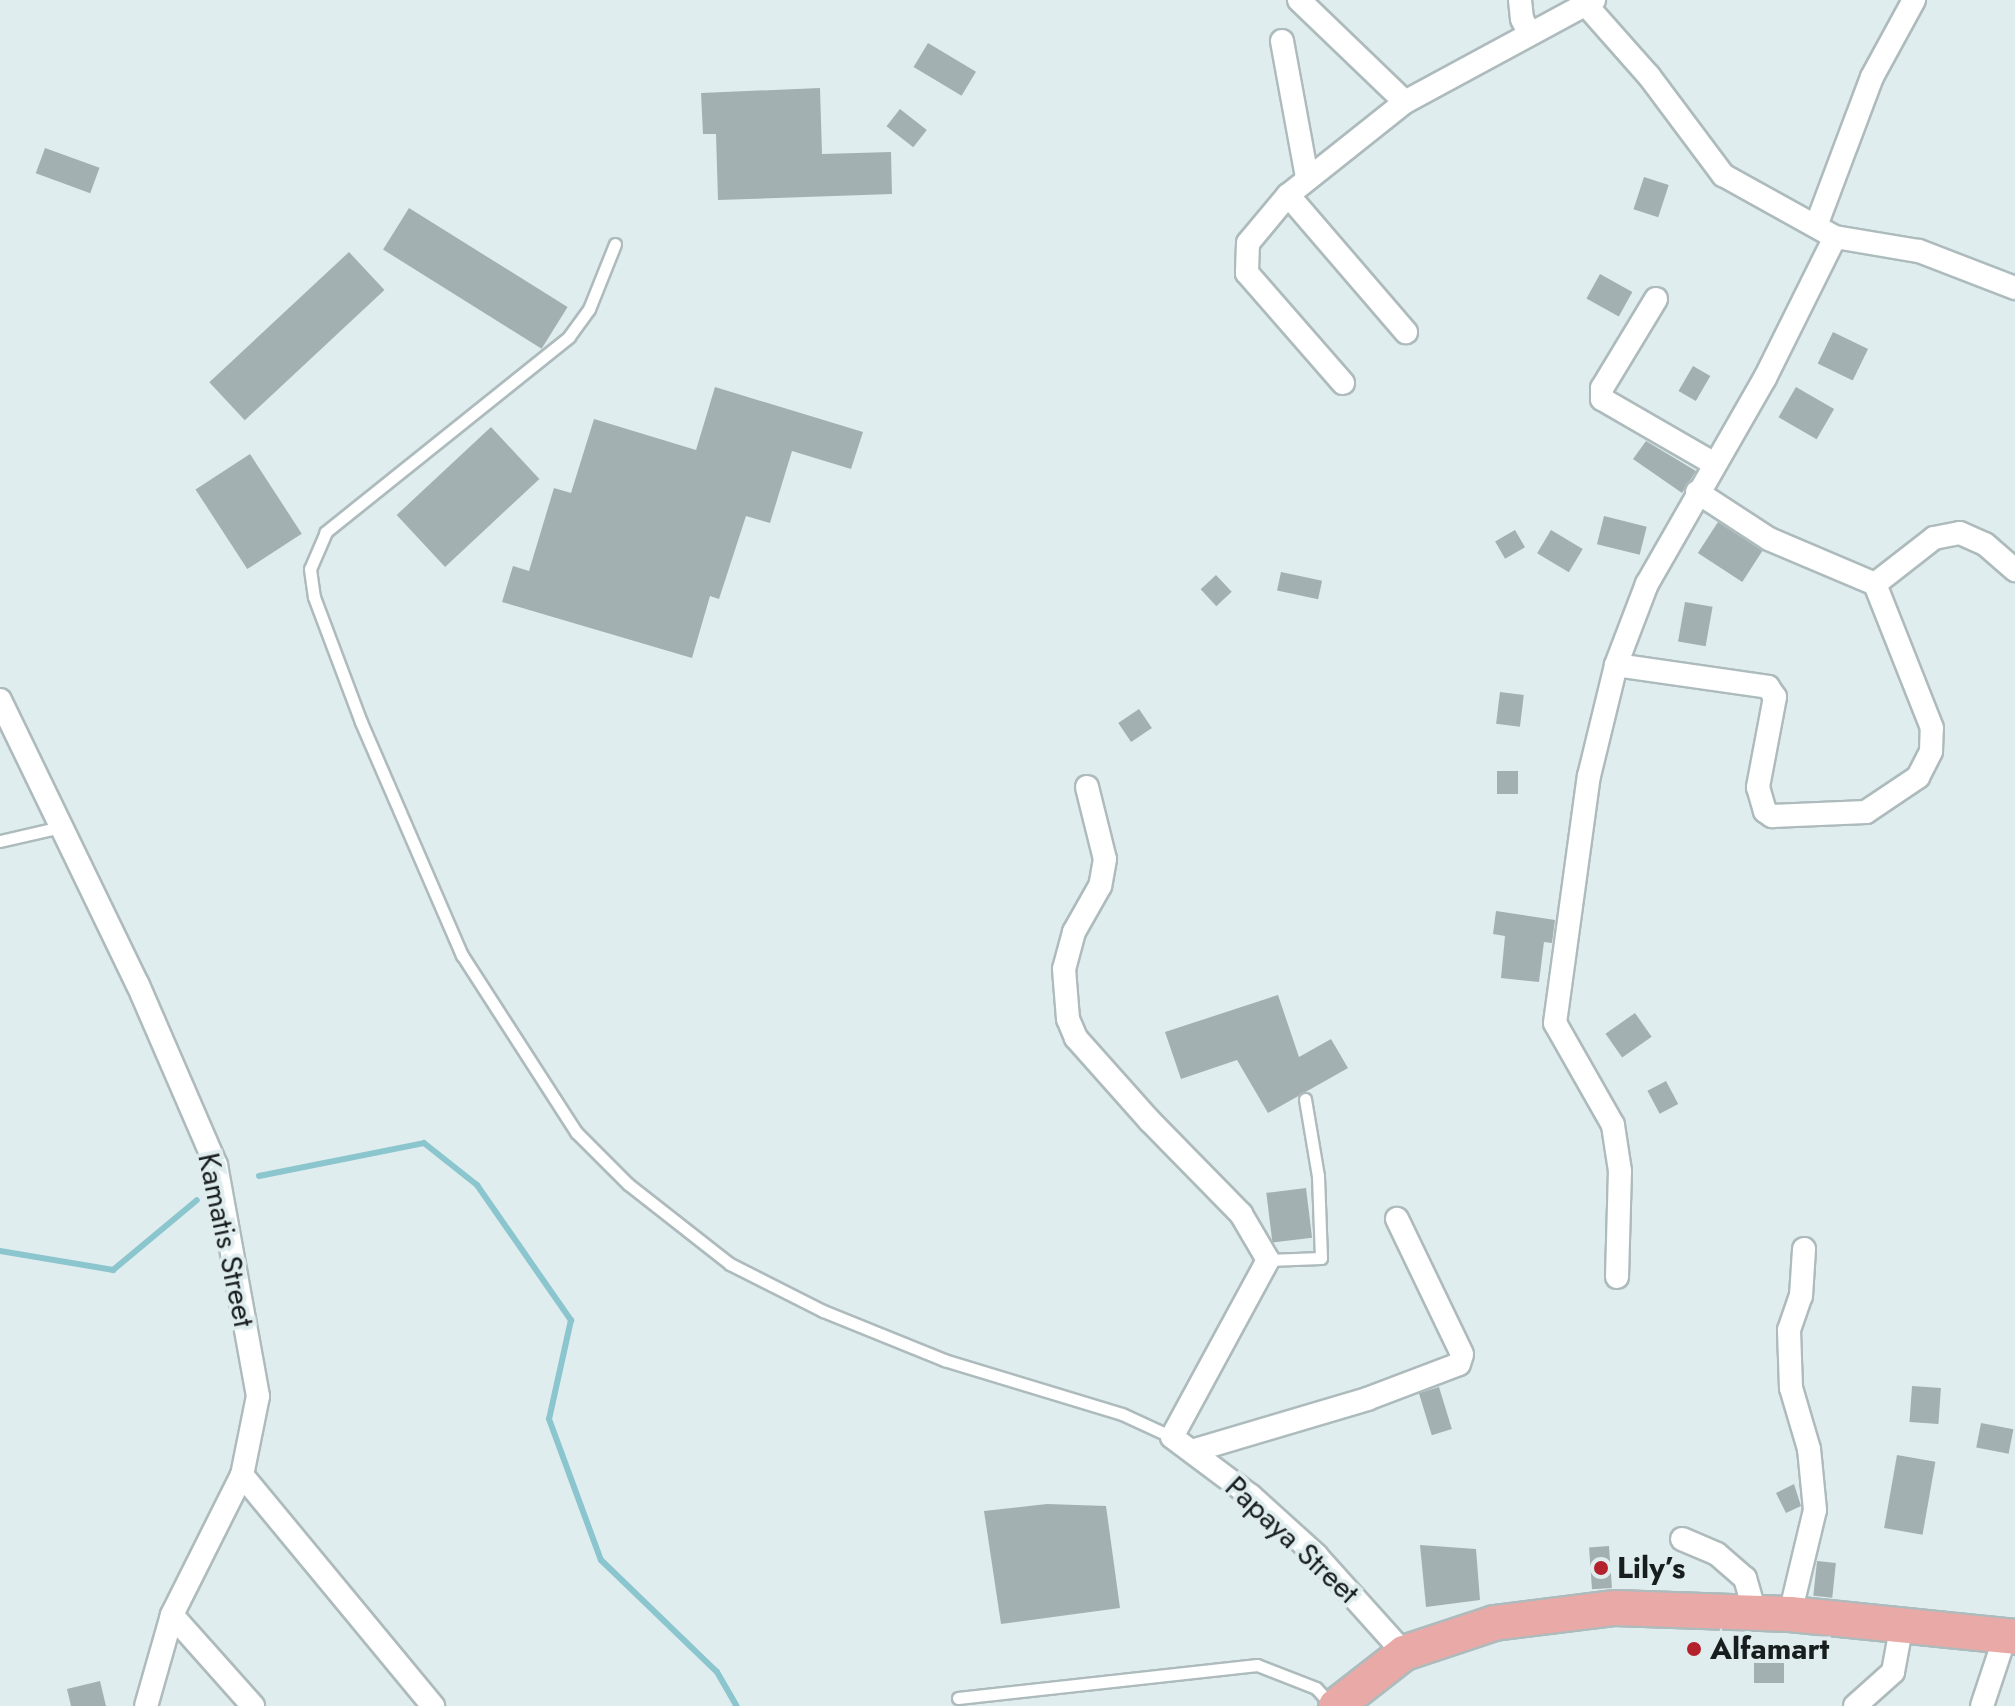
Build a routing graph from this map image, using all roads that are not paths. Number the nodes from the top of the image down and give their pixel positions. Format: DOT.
graph roads {
  1 [pos="1299,0"];
  2 [pos="1520,0"];
  3 [pos="1914,0"];
  4 [pos="1591,3"];
  5 [pos="1530,34"];
  6 [pos="1282,41"];
  7 [pos="1405,102"];
  8 [pos="1307,177"];
  9 [pos="1288,195"];
  10 [pos="1826,231"];
  11 [pos="615,244"];
  12 [pos="2015,288"];
  13 [pos="1656,299"];
  14 [pos="1406,332"];
  15 [pos="1343,383"];
  16 [pos="1713,463"];
  17 [pos="1697,492"];
  18 [pos="2015,570"];
  19 [pos="1875,584"];
  20 [pos="1616,665"];
  21 [pos="0,700"];
  22 [pos="1087,787"];
  23 [pos="61,827"];
  24 [pos="0,841"];
  25 [pos="1305,1099"];
  26 [pos="1397,1219"];
  27 [pos="1804,1249"];
  28 [pos="1268,1260"];
  29 [pos="1617,1277"];
  30 [pos="1172,1437"];
  31 [pos="1192,1451"];
  32 [pos="242,1475"];
  33 [pos="1682,1539"];
  34 [pos="1755,1612"];
  35 [pos="1790,1614"];
  36 [pos="172,1615"];
  37 [pos="1901,1629"];
  38 [pos="2010,1637"];
  39 [pos="1404,1653"];
  40 [pos="958,1698"];
  41 [pos="146,1706"];
  42 [pos="253,1706"];
  43 [pos="433,1706"];
  44 [pos="1334,1706"];
  45 [pos="1855,1706"];
  46 [pos="1982,1706"];
  1 -- 7 [label="street"];
  2 -- 5 [label="street"];
  3 -- 10 [label="street"];
  4 -- 5 [label="street"];
  4 -- 10 [label="street"];
  5 -- 7 [label="street"];
  6 -- 8 [label="street"];
  7 -- 8 [label="street"];
  8 -- 9 [label="street"];
  9 -- 14 [label="street"];
  9 -- 15 [label="street"];
  10 -- 12 [label="street"];
  10 -- 16 [label="street"];
  11 -- 30 [label="lane"];
  13 -- 16 [label="street"];
  16 -- 17 [label="street"];
  17 -- 19 [label="street"];
  17 -- 20 [label="street"];
  18 -- 19 [label="street"];
  19 -- 20 [label="street"];
  20 -- 29 [label="street"];
  21 -- 23 [label="street, Kamatis Street"];
  22 -- 28 [label="street"];
  23 -- 24 [label="lane"];
  23 -- 32 [label="street, Kamatis Street"];
  25 -- 28 [label="lane"];
  26 -- 31 [label="street"];
  27 -- 35 [label="street"];
  28 -- 30 [label="street"];
  30 -- 31 [label="street, Papaya Street"];
  31 -- 39 [label="street, Papaya Street"];
  32 -- 36 [label="street, Kamatis Street"];
  32 -- 43 [label="street"];
  33 -- 34 [label="street"];
  34 -- 35 [label="main road"];
  34 -- 39 [label="main road"];
  35 -- 37 [label="main road"];
  36 -- 41 [label="street, Kamatis Street"];
  36 -- 42 [label="street"];
  37 -- 38 [label="main road"];
  37 -- 45 [label="street"];
  38 -- 46 [label="street"];
  39 -- 44 [label="main road"];
  40 -- 44 [label="lane"];
}
